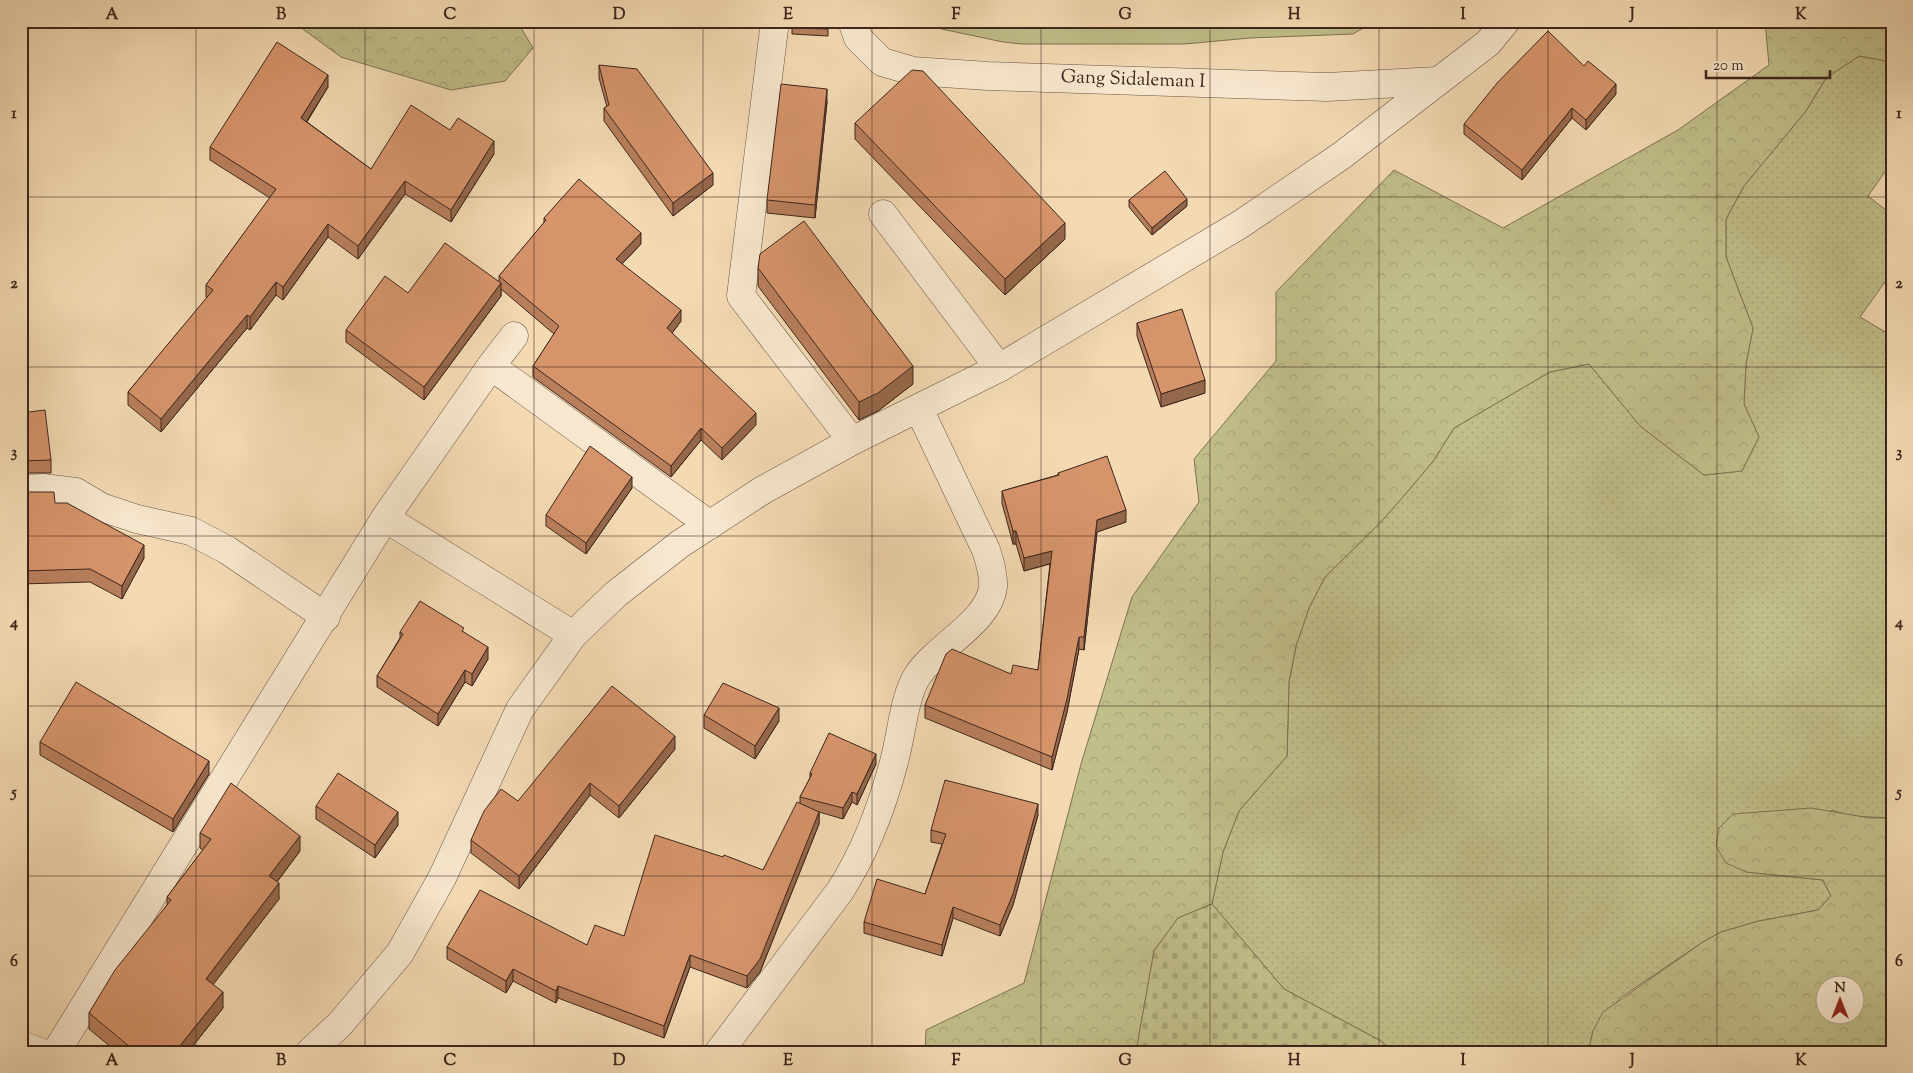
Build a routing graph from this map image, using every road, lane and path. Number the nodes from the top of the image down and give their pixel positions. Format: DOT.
graph roads {
  1 [pos="775,21"];
  2 [pos="852,21"];
  3 [pos="1506,21"];
  4 [pos="1437,81"];
  5 [pos="883,214"];
  6 [pos="514,336"];
  7 [pos="491,366"];
  8 [pos="998,368"];
  9 [pos="920,408"];
  10 [pos="852,441"];
  11 [pos="21,489"];
  12 [pos="386,518"];
  13 [pos="710,525"];
  14 [pos="326,617"];
  15 [pos="573,635"];
  16 [pos="21,1045"];
  17 [pos="40,1052"];
  18 [pos="56,1052"];
  19 [pos="310,1052"];
  20 [pos="719,1052"];
  1 -- 10 [label="street"];
  2 -- 4 [label="street, Gang Sidaleman I"];
  3 -- 4 [label="street"];
  4 -- 8 [label="street"];
  5 -- 8 [label="street"];
  6 -- 7 [label="street"];
  7 -- 12 [label="street"];
  7 -- 13 [label="street"];
  8 -- 9 [label="street"];
  9 -- 10 [label="street"];
  9 -- 20 [label="street"];
  10 -- 13 [label="street"];
  11 -- 14 [label="street"];
  12 -- 14 [label="street"];
  12 -- 15 [label="street"];
  13 -- 15 [label="street"];
  14 -- 18 [label="street"];
  15 -- 19 [label="street"];
  16 -- 17 [label="street"];
}
